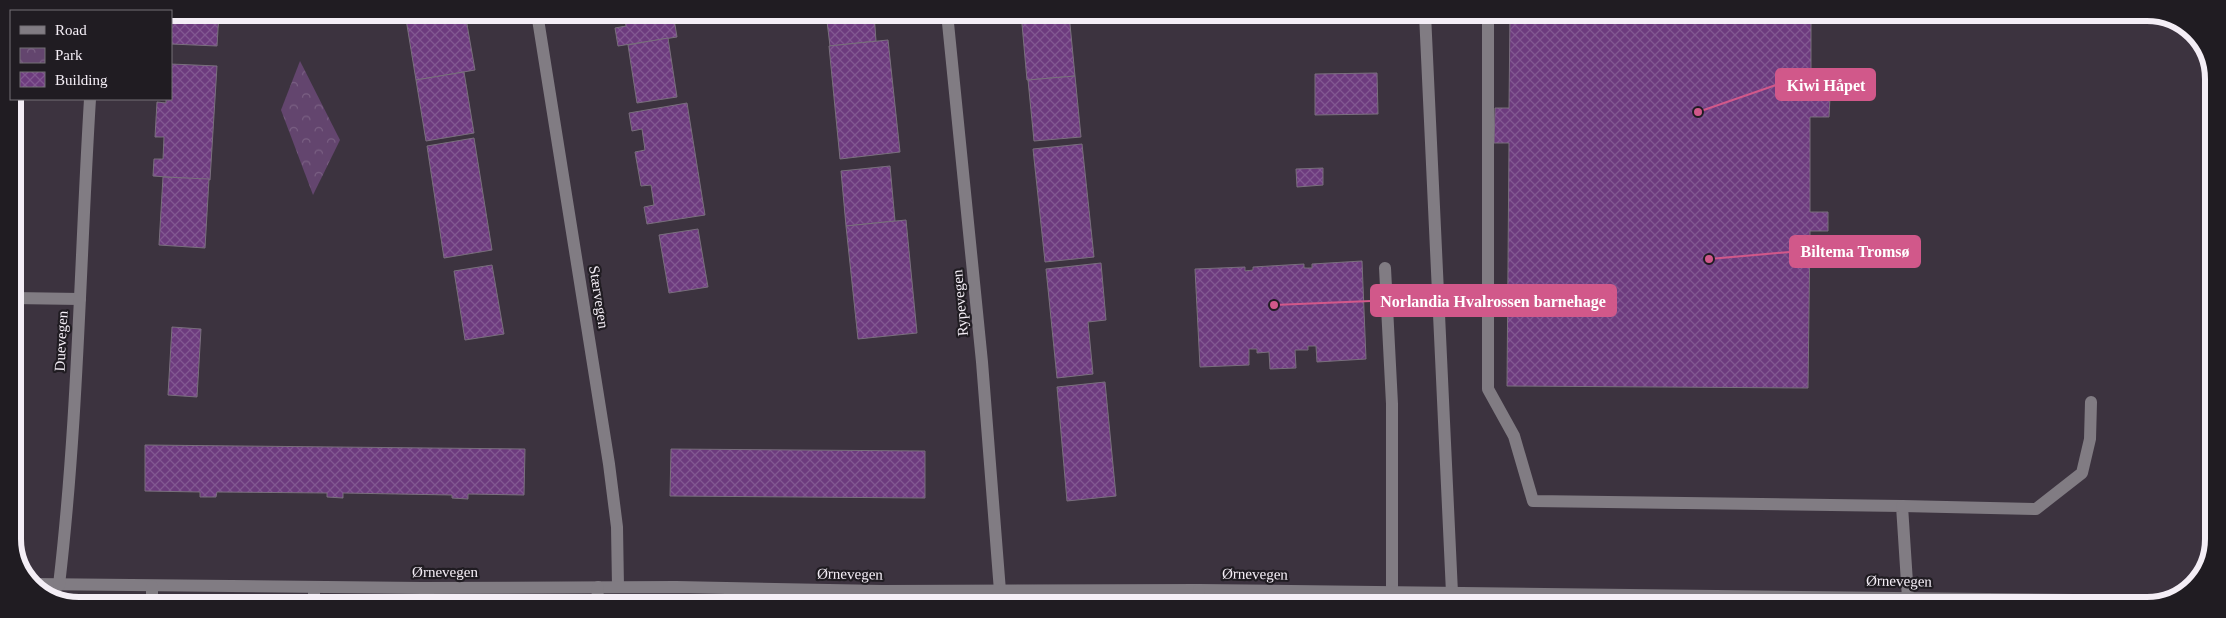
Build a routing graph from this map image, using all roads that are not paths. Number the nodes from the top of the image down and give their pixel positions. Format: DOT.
graph roads {
  1 [pos="538,21"];
  2 [pos="948,21"];
  3 [pos="1425,21"];
  4 [pos="1488,21"];
  5 [pos="90,100"];
  6 [pos="1385,268"];
  7 [pos="21,298"];
  8 [pos="80,299"];
  9 [pos="2091,402"];
  10 [pos="1902,506"];
  11 [pos="44,584"];
  12 [pos="59,585"];
  13 [pos="152,586"];
  14 [pos="314,587"];
  15 [pos="618,587"];
  16 [pos="598,588"];
  17 [pos="1199,590"];
  18 [pos="915,591"];
  19 [pos="1000,591"];
  20 [pos="1392,593"];
  21 [pos="1452,593"];
  22 [pos="152,597"];
  23 [pos="314,597"];
  24 [pos="598,597"];
  25 [pos="915,597"];
  26 [pos="1198,597"];
  27 [pos="1575,597"];
  28 [pos="1908,597"];
  1 -- 15 [label="street, Stærvegen"];
  2 -- 19 [label="street, Rypevegen"];
  3 -- 21 [label="street"];
  4 -- 10 [label="street"];
  5 -- 8 [label="street, Duevegen"];
  6 -- 20 [label="street"];
  7 -- 8 [label="street"];
  8 -- 12 [label="street, Duevegen"];
  9 -- 10 [label="street"];
  10 -- 28 [label="street"];
  11 -- 12 [label="street, Ørnevegen"];
  12 -- 13 [label="street, Ørnevegen"];
  13 -- 14 [label="street, Ørnevegen"];
  13 -- 22 [label="street"];
  14 -- 16 [label="street, Ørnevegen"];
  14 -- 23 [label="street"];
  15 -- 16 [label="street, Ørnevegen"];
  15 -- 18 [label="street, Ørnevegen"];
  16 -- 24 [label="street"];
  17 -- 19 [label="street, Ørnevegen"];
  17 -- 20 [label="street, Ørnevegen"];
  17 -- 26 [label="street"];
  18 -- 19 [label="street, Ørnevegen"];
  18 -- 25 [label="street"];
  20 -- 21 [label="street, Ørnevegen"];
  21 -- 27 [label="street, Ørnevegen"];
}
